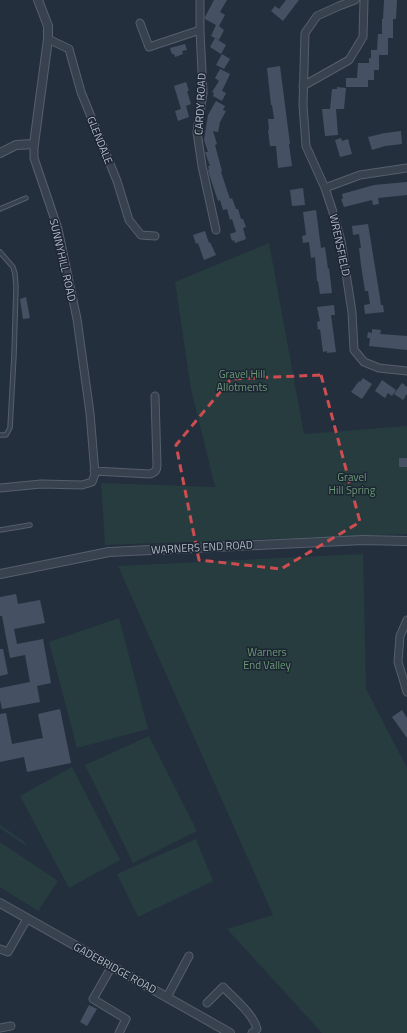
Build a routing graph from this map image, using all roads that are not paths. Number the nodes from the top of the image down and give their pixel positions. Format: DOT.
graph roads {
  1 [pos="38,0"];
  2 [pos="200,0"];
  3 [pos="355,0"];
  4 [pos="364,0"];
  5 [pos="140,23"];
  6 [pos="200,30"];
  7 [pos="48,39"];
  8 [pos="303,86"];
  9 [pos="34,144"];
  10 [pos="0,153"];
  11 [pos="407,168"];
  12 [pos="325,188"];
  13 [pos="26,198"];
  14 [pos="0,209"];
  15 [pos="216,230"];
  16 [pos="156,236"];
  17 [pos="0,252"];
  18 [pos="407,371"];
  19 [pos="155,396"];
  20 [pos="0,435"];
  21 [pos="94,471"];
  22 [pos="0,488"];
  23 [pos="30,525"];
  24 [pos="0,530"];
  25 [pos="407,541"];
  26 [pos="0,574"];
  27 [pos="407,620"];
  28 [pos="407,692"];
  29 [pos="0,903"];
  30 [pos="27,919"];
  31 [pos="0,949"];
  32 [pos="189,956"];
  33 [pos="112,966"];
  34 [pos="167,997"];
  35 [pos="207,1003"];
  36 [pos="11,1026"];
  37 [pos="0,1028"];
  38 [pos="119,1033"];
  39 [pos="230,1033"];
  40 [pos="252,1033"];
  1 -- 7 [label="street, SUNNYHILL ROAD"];
  2 -- 6 [label="street, CARDY ROAD"];
  3 -- 8 [label="street, WRENSFIELD"];
  4 -- 8 [label="street"];
  5 -- 6 [label="street"];
  6 -- 15 [label="street, CARDY ROAD"];
  7 -- 9 [label="street, SUNNYHILL ROAD"];
  7 -- 16 [label="street, GLENDALE"];
  8 -- 12 [label="street, WRENSFIELD"];
  9 -- 10 [label="street"];
  9 -- 21 [label="street, SUNNYHILL ROAD"];
  11 -- 12 [label="street"];
  12 -- 18 [label="street, WRENSFIELD"];
  13 -- 14 [label="lane"];
  17 -- 20 [label="lane"];
  19 -- 21 [label="street"];
  21 -- 22 [label="street, SUNNYHILL ROAD"];
  23 -- 24 [label="lane"];
  25 -- 26 [label="street, WARNERS END ROAD"];
  27 -- 28 [label="street"];
  29 -- 30 [label="street, GADEBRIDGE ROAD"];
  30 -- 31 [label="street"];
  30 -- 33 [label="street, GADEBRIDGE ROAD"];
  32 -- 34 [label="street"];
  33 -- 34 [label="street, GADEBRIDGE ROAD"];
  33 -- 38 [label="street"];
  34 -- 39 [label="street, GADEBRIDGE ROAD"];
  35 -- 40 [label="street"];
  36 -- 37 [label="street"];
}
